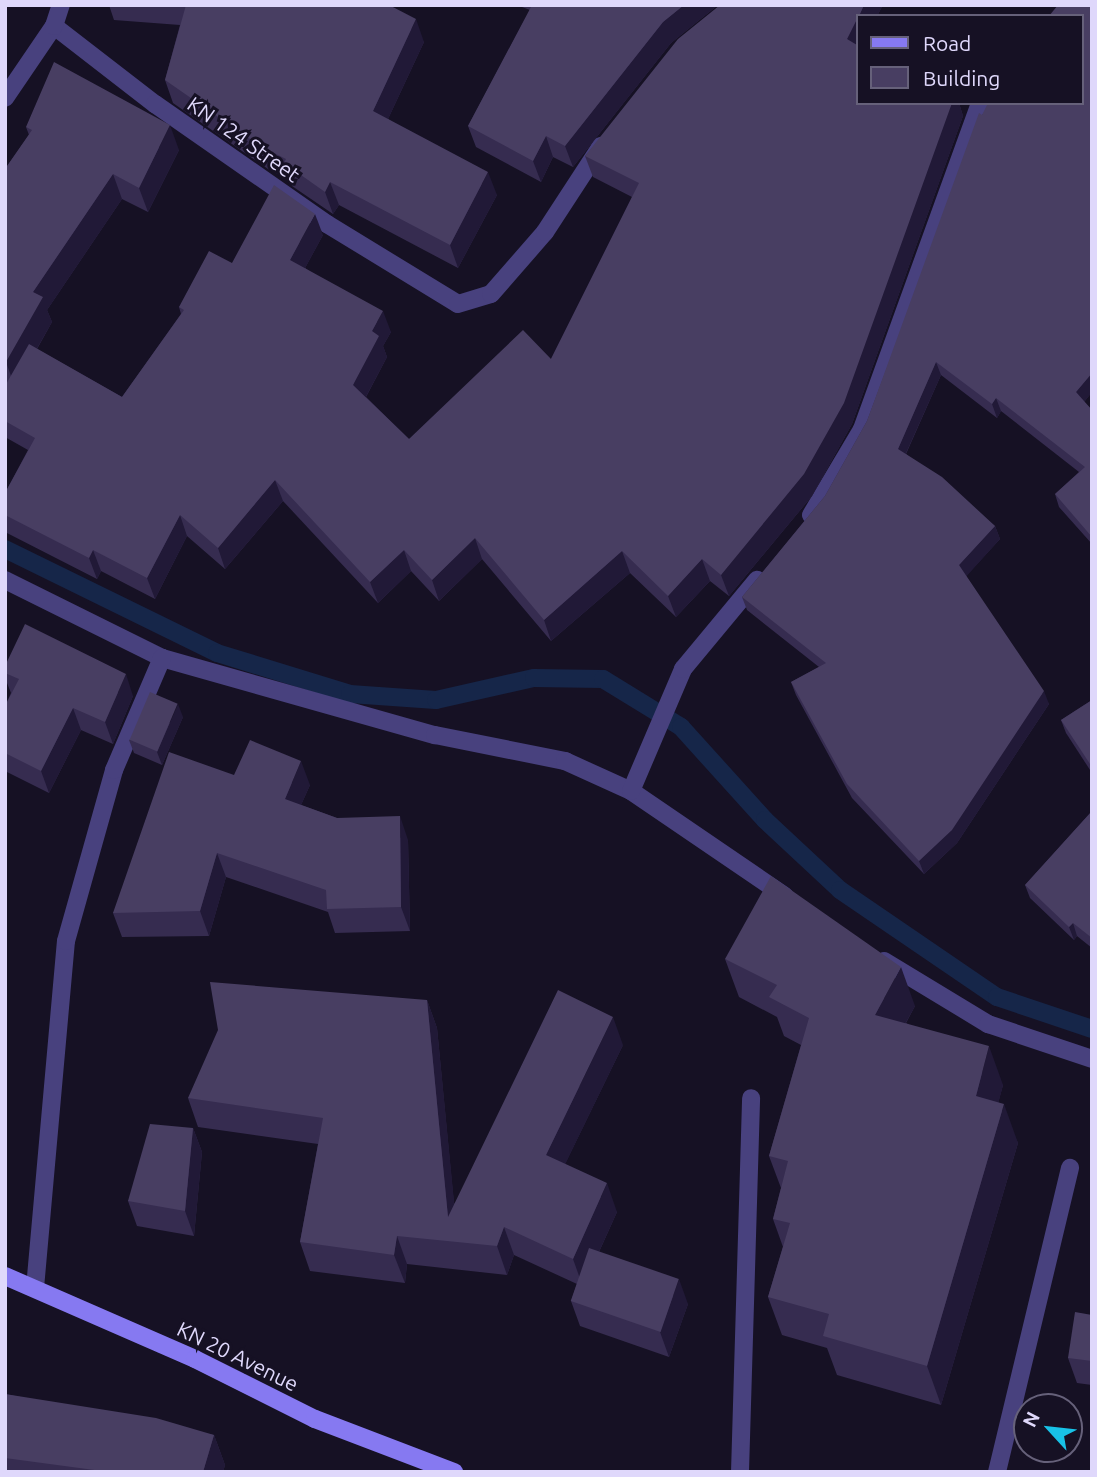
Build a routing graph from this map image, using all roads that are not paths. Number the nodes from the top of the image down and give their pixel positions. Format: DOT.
graph roads {
  1 [pos="61,5"];
  2 [pos="54,26"];
  3 [pos="5,98"];
  4 [pos="979,105"];
  5 [pos="611,134"];
  6 [pos="799,530"];
  7 [pos="767,569"];
  8 [pos="5,580"];
  9 [pos="162,658"];
  10 [pos="631,791"];
  11 [pos="803,908"];
  12 [pos="872,954"];
  13 [pos="1092,1059"];
  14 [pos="751,1098"];
  15 [pos="1070,1168"];
  16 [pos="5,1276"];
  17 [pos="35,1289"];
  18 [pos="454,1472"];
  19 [pos="740,1472"];
  20 [pos="997,1472"];
  1 -- 2 [label="street"];
  2 -- 3 [label="street"];
  2 -- 5 [label="street, KN 124 Street"];
  4 -- 6 [label="street"];
  7 -- 10 [label="street"];
  8 -- 9 [label="street"];
  9 -- 10 [label="street"];
  9 -- 17 [label="street"];
  10 -- 11 [label="street"];
  12 -- 13 [label="street"];
  14 -- 19 [label="street"];
  15 -- 20 [label="street"];
  16 -- 17 [label="main road, KN 20 Avenue"];
  17 -- 18 [label="main road, KN 20 Avenue"];
}
